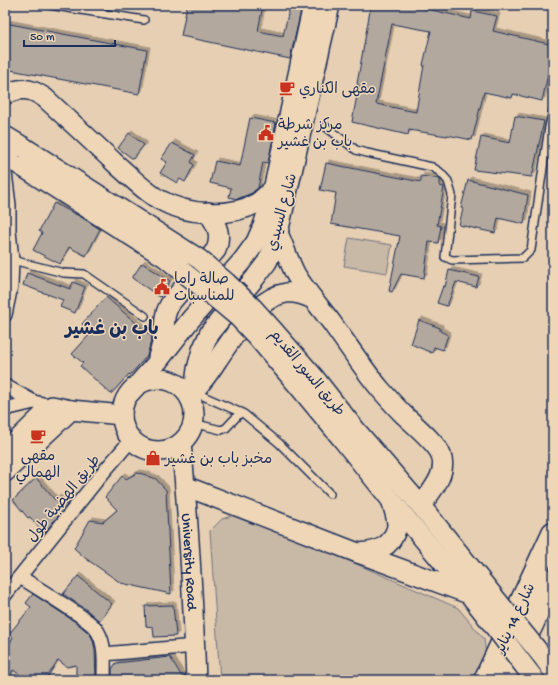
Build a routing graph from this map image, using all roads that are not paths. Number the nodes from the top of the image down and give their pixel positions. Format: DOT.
graph roads {
  1 [pos="49,5"];
  2 [pos="313,5"];
  3 [pos="330,5"];
  4 [pos="144,20"];
  5 [pos="6,96"];
  6 [pos="553,111"];
  7 [pos="326,127"];
  8 [pos="5,136"];
  9 [pos="5,156"];
  10 [pos="13,170"];
  11 [pos="272,197"];
  12 [pos="208,212"];
  13 [pos="278,233"];
  14 [pos="12,260"];
  15 [pos="8,285"];
  16 [pos="313,299"];
  17 [pos="5,315"];
  18 [pos="145,316"];
  19 [pos="155,365"];
  20 [pos="5,386"];
  21 [pos="130,394"];
  22 [pos="193,396"];
  23 [pos="43,404"];
  24 [pos="5,409"];
  25 [pos="71,410"];
  26 [pos="241,412"];
  27 [pos="122,415"];
  28 [pos="193,423"];
  29 [pos="348,434"];
  30 [pos="132,439"];
  31 [pos="181,443"];
  32 [pos="5,452"];
  33 [pos="5,472"];
  34 [pos="185,486"];
  35 [pos="330,494"];
  36 [pos="391,500"];
  37 [pos="420,506"];
  38 [pos="553,533"];
  39 [pos="358,553"];
  40 [pos="20,577"];
  41 [pos="553,580"];
  42 [pos="469,594"];
  43 [pos="5,595"];
  44 [pos="493,610"];
  45 [pos="195,646"];
  46 [pos="104,654"];
  47 [pos="553,671"];
  48 [pos="104,680"];
  49 [pos="196,680"];
  50 [pos="485,680"];
  51 [pos="506,680"];
  52 [pos="535,680"];
  1 -- 4 [label="lane"];
  2 -- 11 [label="main road, شارع السيدي"];
  3 -- 13 [label="main road, شارع السيدي"];
  5 -- 12 [label="main road"];
  6 -- 7 [label="lane"];
  8 -- 29 [label="main road, طريق السور القديم, bridge"];
  9 -- 10 [label="main road, طريق السور القديم"];
  10 -- 14 [label="street"];
  10 -- 29 [label="main road, طريق السور القديم, bridge"];
  11 -- 12 [label="main road"];
  11 -- 19 [label="main road, شارع السيدي"];
  12 -- 19 [label="main road"];
  13 -- 16 [label="main road"];
  13 -- 22 [label="main road, شارع السيدي"];
  14 -- 15 [label="street"];
  14 -- 18 [label="lane"];
  15 -- 17 [label="street"];
  16 -- 22 [label="main road"];
  16 -- 37 [label="main road"];
  19 -- 21 [label="main road, شارع السيدي"];
  20 -- 23 [label="street"];
  21 -- 22 [label="main road"];
  21 -- 27 [label="main road"];
  22 -- 26 [label="lane"];
  22 -- 28 [label="main road"];
  23 -- 24 [label="street"];
  23 -- 25 [label="main road"];
  23 -- 32 [label="main road"];
  25 -- 27 [label="main road"];
  25 -- 33 [label="main road"];
  26 -- 28 [label="lane"];
  26 -- 35 [label="lane"];
  27 -- 30 [label="main road"];
  28 -- 31 [label="main road"];
  29 -- 36 [label="main road, طريق السور القديم"];
  29 -- 37 [label="main road, طريق السور القديم"];
  30 -- 31 [label="main road"];
  30 -- 40 [label="street, طريق الهضبة طول"];
  31 -- 34 [label="main road, University Road"];
  34 -- 39 [label="main road"];
  34 -- 45 [label="main road, University Road"];
  36 -- 39 [label="main road"];
  36 -- 42 [label="main road, طريق السور القديم"];
  37 -- 44 [label="main road, طريق السور القديم"];
  38 -- 50 [label="highway, شارع 14 يناير"];
  39 -- 42 [label="main road"];
  40 -- 43 [label="street, طريق الهضبة طول"];
  40 -- 46 [label="street"];
  41 -- 51 [label="highway"];
  42 -- 44 [label="main road, طريق السور القديم"];
  44 -- 47 [label="main road, طريق السور القديم, bridge"];
  44 -- 52 [label="main road, طريق السور القديم, bridge"];
  45 -- 46 [label="street"];
  45 -- 49 [label="main road, University Road"];
  46 -- 48 [label="street"];
}
